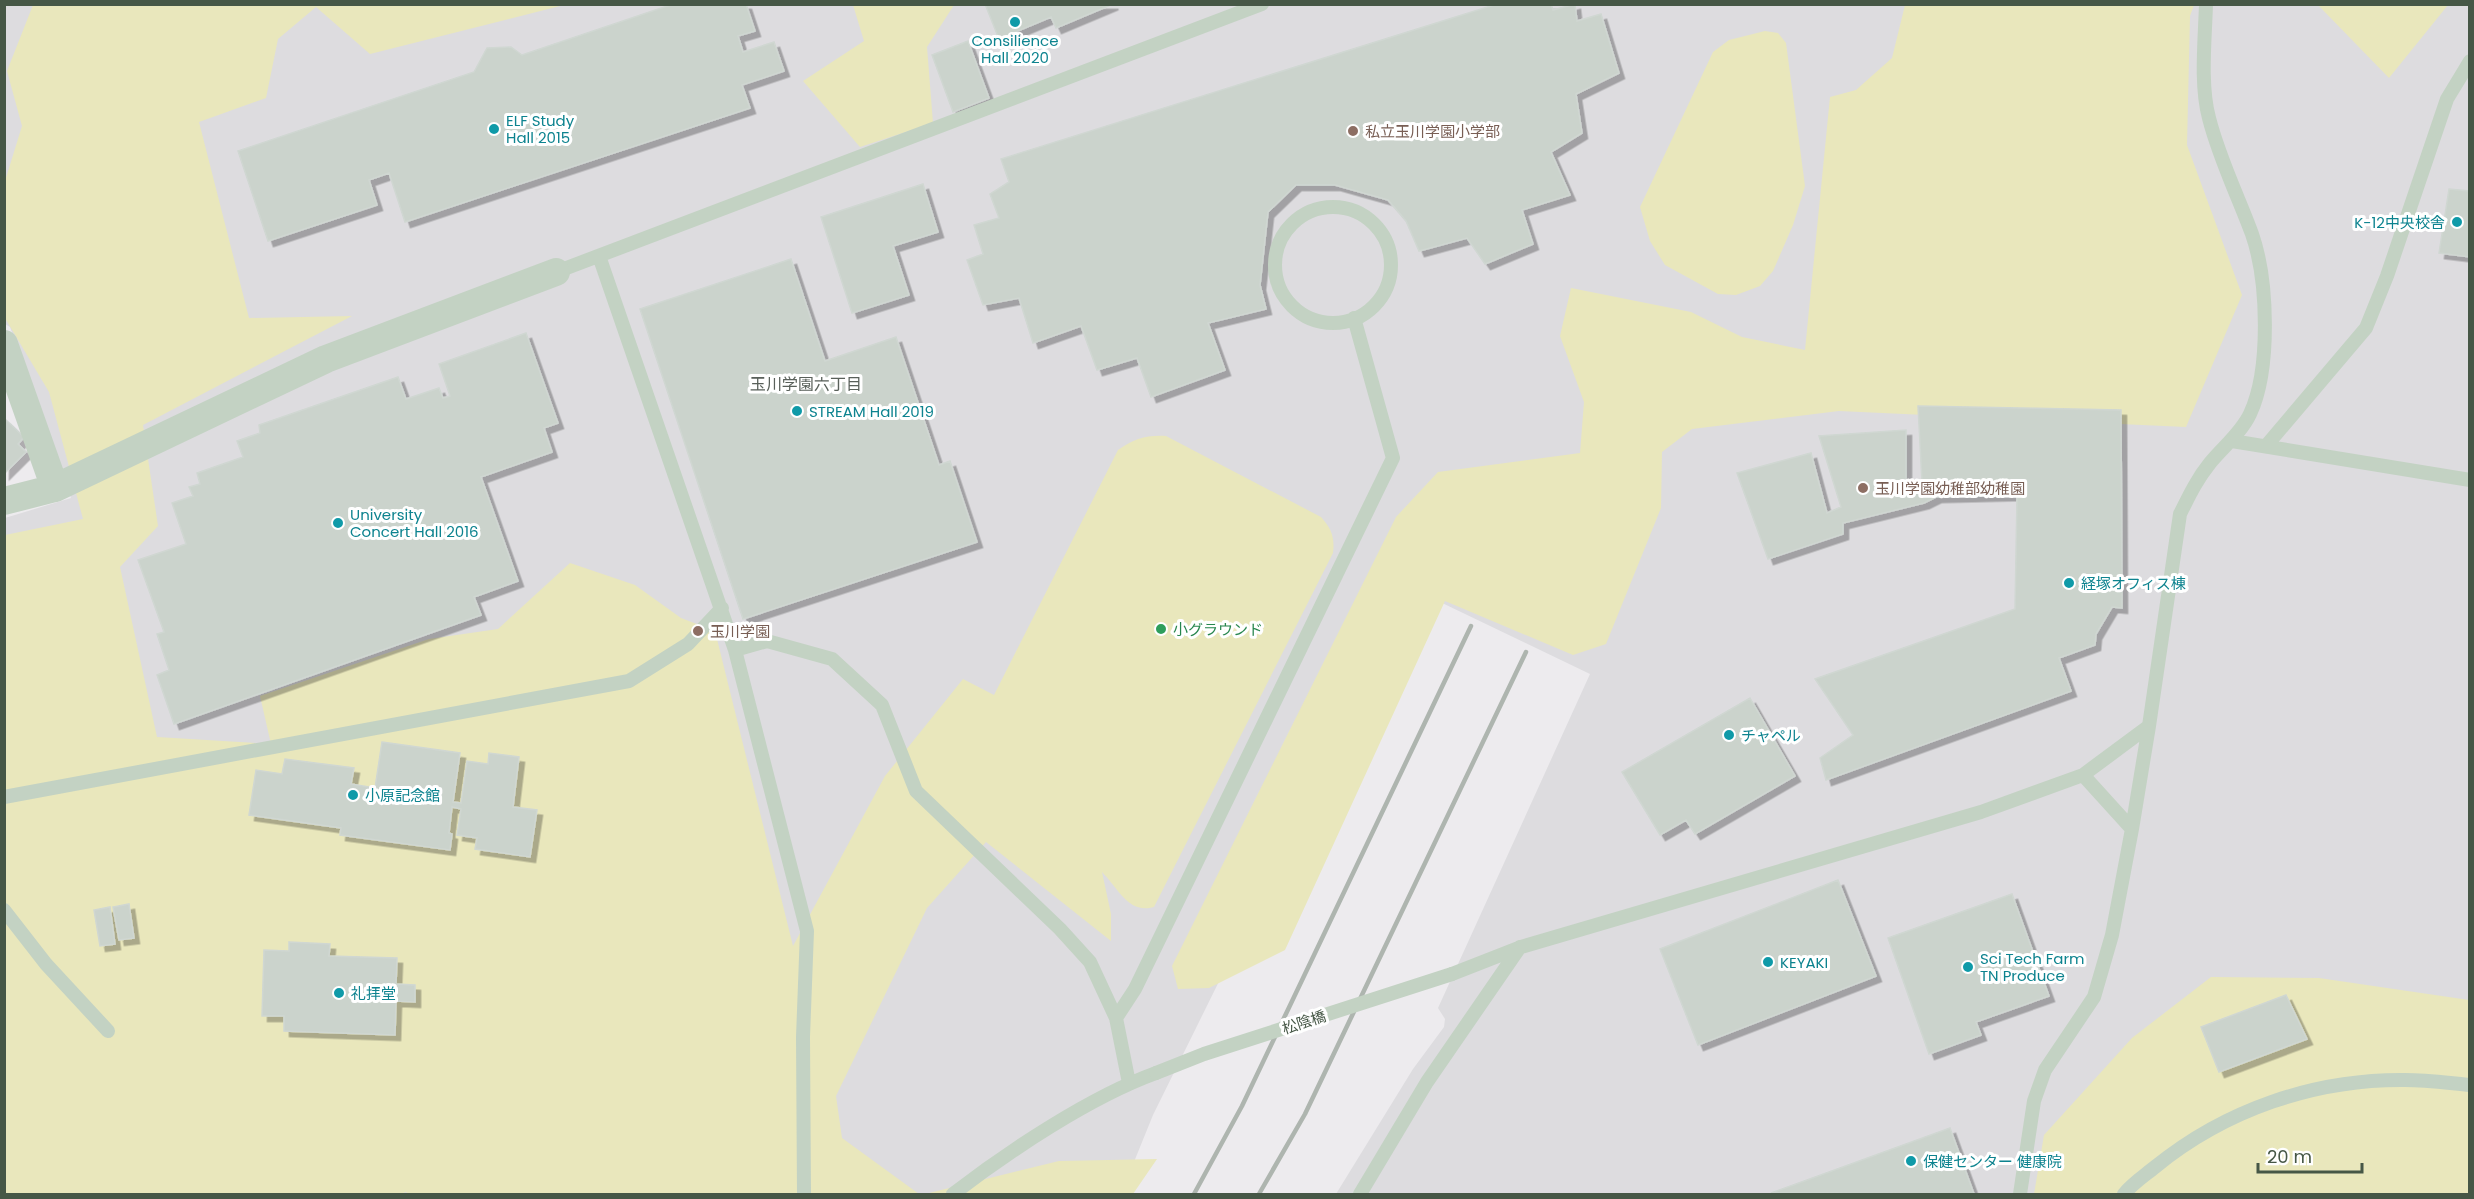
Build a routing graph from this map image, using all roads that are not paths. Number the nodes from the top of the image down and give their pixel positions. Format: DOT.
graph roads {
  1 [pos="1262,4"];
  2 [pos="2206,4"];
  3 [pos="2469,61"];
  4 [pos="599,256"];
  5 [pos="556,272"];
  6 [pos="1353,318"];
  7 [pos="4,344"];
  8 [pos="2232,441"];
  9 [pos="2266,446"];
  10 [pos="2469,480"];
  11 [pos="55,488"];
  12 [pos="4,501"];
  13 [pos="722,608"];
  14 [pos="735,650"];
  15 [pos="2149,726"];
  16 [pos="2083,775"];
  17 [pos="4,796"];
  18 [pos="2132,828"];
  19 [pos="4,910"];
  20 [pos="1521,947"];
  21 [pos="1116,1017"];
  22 [pos="108,1031"];
  23 [pos="1129,1083"];
  24 [pos="2469,1085"];
  25 [pos="804,1194"];
  26 [pos="953,1194"];
  27 [pos="1360,1194"];
  28 [pos="2020,1194"];
  29 [pos="2124,1194"];
  1 -- 4 [label="lane"];
  2 -- 8 [label="lane"];
  3 -- 9 [label="lane"];
  4 -- 5 [label="lane"];
  4 -- 13 [label="lane"];
  5 -- 11 [label="street"];
  6 -- 6 [label="lane"];
  6 -- 21 [label="lane"];
  7 -- 11 [label="street"];
  8 -- 9 [label="lane"];
  8 -- 15 [label="lane"];
  9 -- 10 [label="lane"];
  11 -- 12 [label="street"];
  13 -- 14 [label="lane"];
  13 -- 17 [label="lane"];
  14 -- 21 [label="lane"];
  14 -- 25 [label="lane"];
  15 -- 16 [label="lane, 松陰橋"];
  15 -- 18 [label="lane"];
  16 -- 18 [label="lane"];
  16 -- 20 [label="lane, 松陰橋"];
  18 -- 28 [label="lane"];
  19 -- 22 [label="lane"];
  20 -- 23 [label="lane, 松陰橋, bridge"];
  20 -- 27 [label="lane"];
  21 -- 23 [label="lane"];
  23 -- 26 [label="lane, 松陰橋"];
  24 -- 29 [label="lane"];
}
